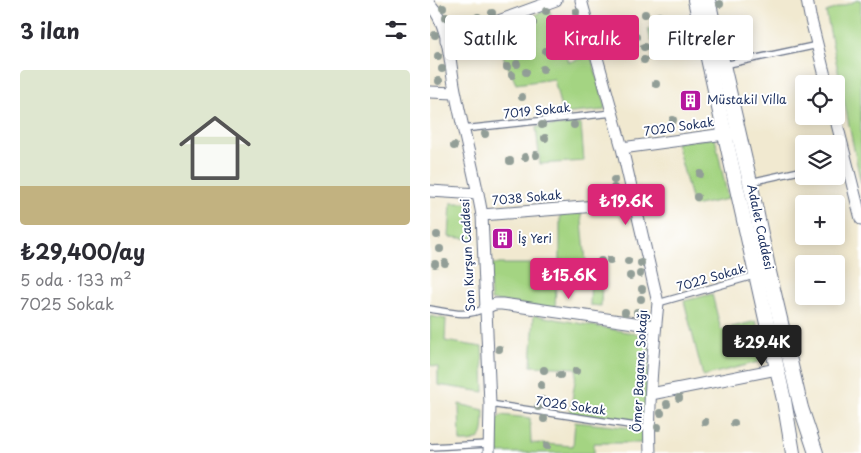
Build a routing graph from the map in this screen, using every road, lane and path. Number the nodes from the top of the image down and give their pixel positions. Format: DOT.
graph roads {
  1 [pos="556,0"];
  2 [pos="581,0"];
  3 [pos="695,0"];
  4 [pos="708,0"];
  5 [pos="807,0"];
  6 [pos="430,4"];
  7 [pos="515,15"];
  8 [pos="445,35"];
  9 [pos="818,45"];
  10 [pos="449,60"];
  11 [pos="723,66"];
  12 [pos="825,75"];
  13 [pos="430,92"];
  14 [pos="455,93"];
  15 [pos="613,113"];
  16 [pos="838,125"];
  17 [pos="463,129"];
  18 [pos="739,132"];
  19 [pos="724,134"];
  20 [pos="622,148"];
  21 [pos="795,172"];
  22 [pos="750,182"];
  23 [pos="430,191"];
  24 [pos="478,194"];
  25 [pos="634,203"];
  26 [pos="482,215"];
  27 [pos="861,219"];
  28 [pos="763,274"];
  29 [pos="658,303"];
  30 [pos="485,308"];
  31 [pos="430,310"];
  32 [pos="656,326"];
  33 [pos="777,369"];
  34 [pos="651,394"];
  35 [pos="490,404"];
  36 [pos="649,428"];
  37 [pos="430,447"];
  38 [pos="489,448"];
  39 [pos="650,453"];
  40 [pos="793,453"];
  41 [pos="816,453"];
  1 -- 7 [label="street"];
  2 -- 15 [label="street, Ömer Bagana Sokağı"];
  3 -- 19 [label="street, Adalet Caddesi"];
  4 -- 11 [label="street, Adalet Caddesi"];
  5 -- 9 [label="street"];
  6 -- 8 [label="street, Son Kurşun Caddesi"];
  9 -- 11 [label="lane"];
  9 -- 12 [label="street"];
  10 -- 14 [label="street, Son Kurşun Caddesi"];
  11 -- 18 [label="street, Adalet Caddesi"];
  13 -- 14 [label="street"];
  14 -- 17 [label="street, Son Kurşun Caddesi"];
  15 -- 17 [label="lane, 7019 Sokak"];
  15 -- 20 [label="street, Ömer Bagana Sokağı"];
  16 -- 27 [label="street"];
  17 -- 24 [label="street, Son Kurşun Caddesi"];
  18 -- 19 [label="street, 7020 Sokak"];
  18 -- 22 [label="street, Adalet Caddesi"];
  19 -- 20 [label="street, 7020 Sokak"];
  19 -- 28 [label="street, Adalet Caddesi"];
  20 -- 25 [label="street, Ömer Bagana Sokağı"];
  21 -- 22 [label="lane"];
  22 -- 28 [label="street, Adalet Caddesi"];
  23 -- 24 [label="street"];
  24 -- 26 [label="street, Son Kurşun Caddesi"];
  25 -- 26 [label="street, 7038 Sokak"];
  25 -- 29 [label="street, Ömer Bagana Sokağı"];
  26 -- 30 [label="street, Son Kurşun Caddesi"];
  28 -- 29 [label="lane, 7022 Sokak"];
  28 -- 33 [label="street, Adalet Caddesi"];
  28 -- 41 [label="street, Adalet Caddesi"];
  29 -- 32 [label="street, Ömer Bagana Sokağı"];
  30 -- 31 [label="lane"];
  30 -- 32 [label="street"];
  30 -- 35 [label="street, Son Kurşun Caddesi"];
  32 -- 34 [label="street, Ömer Bagana Sokağı"];
  33 -- 34 [label="street"];
  33 -- 40 [label="street, Adalet Caddesi"];
  34 -- 36 [label="street, Ömer Bagana Sokağı"];
  35 -- 36 [label="lane, 7026 Sokak"];
  35 -- 38 [label="street, Son Kurşun Caddesi"];
  36 -- 39 [label="street, Ömer Bagana Sokağı"];
  37 -- 38 [label="lane"];
}
